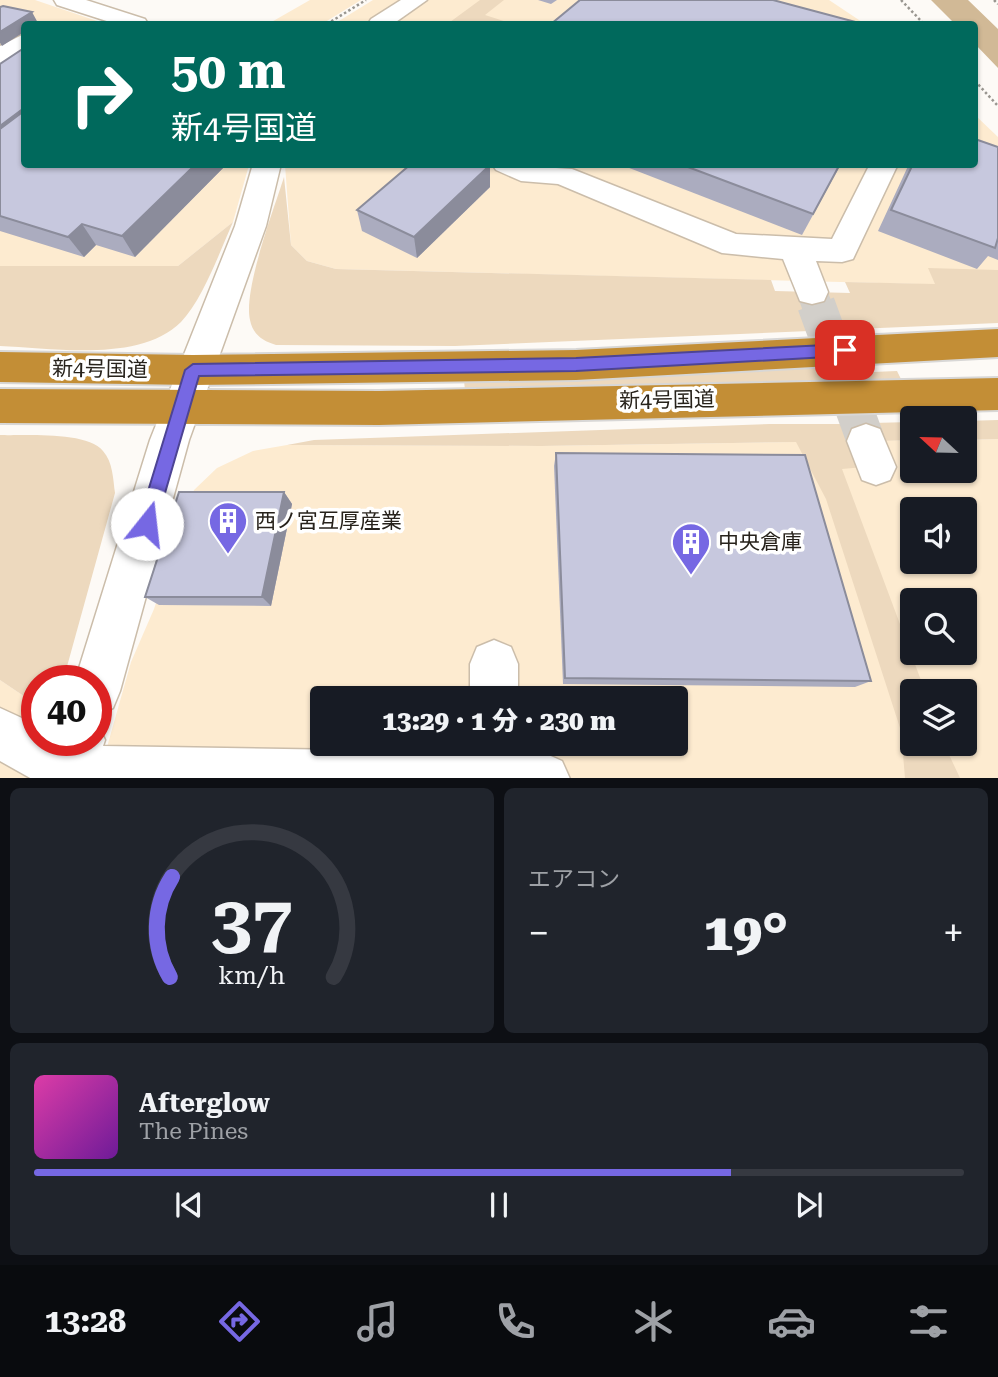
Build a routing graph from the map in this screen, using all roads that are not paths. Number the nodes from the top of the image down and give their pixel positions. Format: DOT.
graph roads {
  1 [pos="416,0"];
  2 [pos="68,7"];
  3 [pos="125,21"];
  4 [pos="384,21"];
  5 [pos="21,43"];
  6 [pos="0,57"];
  7 [pos="266,168"];
  8 [pos="515,168"];
  9 [pos="882,168"];
  10 [pos="795,248"];
  11 [pos="812,292"];
  12 [pos="998,343"];
  13 [pos="0,367"];
  14 [pos="186,389"];
  15 [pos="998,394"];
  16 [pos="0,406"];
  17 [pos="105,665"];
  18 [pos="2,738"];
  19 [pos="493,756"];
  20 [pos="72,763"];
  21 [pos="492,778"];
  1 -- 4 [label="street"];
  2 -- 3 [label="street"];
  5 -- 6 [label="street"];
  7 -- 14 [label="street"];
  8 -- 10 [label="street"];
  9 -- 10 [label="street"];
  10 -- 11 [label="street"];
  12 -- 14 [label="highway, 新4号国道"];
  13 -- 14 [label="highway, 新4号国道"];
  14 -- 15 [label="highway, 新4号国道"];
  14 -- 16 [label="highway, 新4号国道"];
  14 -- 17 [label="street"];
  18 -- 20 [label="street"];
  19 -- 21 [label="street"];
  20 -- 21 [label="street"];
}
